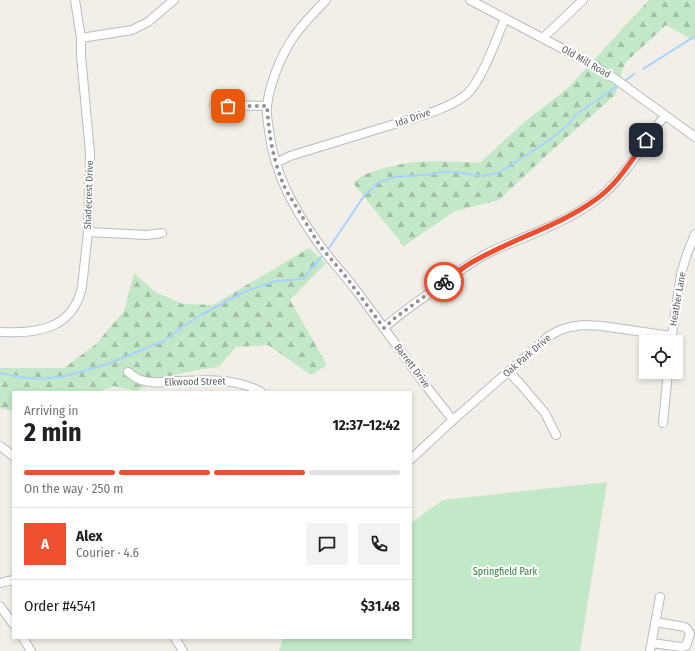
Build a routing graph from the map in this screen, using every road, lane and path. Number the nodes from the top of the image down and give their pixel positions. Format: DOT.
graph roads {
  1 [pos="75,0"];
  2 [pos="174,0"];
  3 [pos="326,0"];
  4 [pos="470,0"];
  5 [pos="583,0"];
  6 [pos="505,18"];
  7 [pos="81,38"];
  8 [pos="544,38"];
  9 [pos="214,105"];
  10 [pos="267,106"];
  11 [pos="665,115"];
  12 [pos="695,137"];
  13 [pos="276,163"];
  14 [pos="88,232"];
  15 [pos="162,232"];
  16 [pos="695,234"];
  17 [pos="384,328"];
  18 [pos="0,332"];
  19 [pos="650,335"];
  20 [pos="672,335"];
  21 [pos="128,372"];
  22 [pos="509,372"];
  23 [pos="667,379"];
  24 [pos="259,391"];
  25 [pos="453,420"];
  26 [pos="663,423"];
  27 [pos="556,435"];
  28 [pos="0,446"];
  29 [pos="12,455"];
  30 [pos="412,458"];
  31 [pos="12,580"];
  32 [pos="0,583"];
  33 [pos="660,598"];
  34 [pos="0,606"];
  35 [pos="655,622"];
  36 [pos="12,623"];
  37 [pos="24,639"];
  38 [pos="176,639"];
  39 [pos="651,647"];
  40 [pos="31,651"];
  41 [pos="183,651"];
  1 -- 7 [label="street, Shadecrest Drive"];
  2 -- 7 [label="street"];
  3 -- 10 [label="street, Barrett Drive"];
  4 -- 6 [label="street, Old Mill Road"];
  5 -- 8 [label="street"];
  6 -- 8 [label="street, Old Mill Road"];
  6 -- 13 [label="street, Ida Drive"];
  7 -- 14 [label="street, Shadecrest Drive"];
  8 -- 11 [label="street, Old Mill Road"];
  9 -- 10 [label="street"];
  10 -- 13 [label="street, Barrett Drive"];
  11 -- 12 [label="street, Old Mill Road"];
  11 -- 17 [label="street"];
  13 -- 17 [label="street, Barrett Drive"];
  14 -- 15 [label="street"];
  14 -- 18 [label="street, Shadecrest Drive"];
  16 -- 20 [label="street, Heather Lane"];
  17 -- 25 [label="street, Barrett Drive"];
  19 -- 22 [label="street, Oak Park Drive"];
  21 -- 24 [label="street, Elkwood Street"];
  22 -- 25 [label="street, Oak Park Drive"];
  22 -- 27 [label="street"];
  23 -- 26 [label="street"];
  25 -- 30 [label="street, Oak Park Drive"];
  28 -- 29 [label="street"];
  31 -- 32 [label="street"];
  33 -- 35 [label="street"];
  34 -- 36 [label="street"];
  35 -- 39 [label="street"];
  35 -- 39 [label="street"];
  37 -- 40 [label="street"];
  38 -- 41 [label="street"];
}
